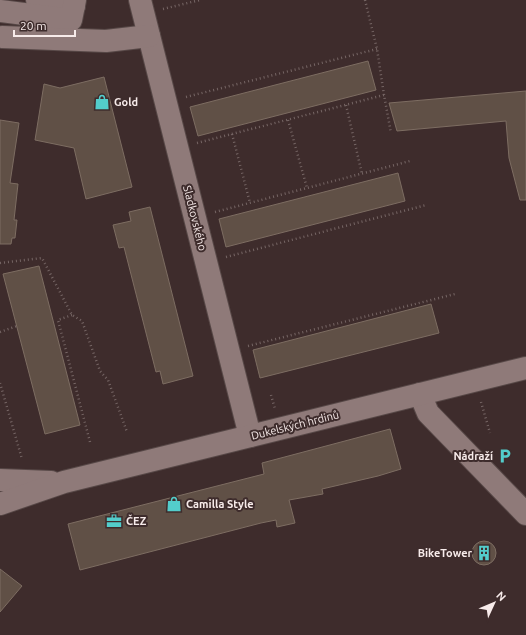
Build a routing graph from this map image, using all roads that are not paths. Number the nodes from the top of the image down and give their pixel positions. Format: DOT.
graph roads {
  1 [pos="74,3"];
  2 [pos="33,5"];
  3 [pos="142,7"];
  4 [pos="0,11"];
  5 [pos="149,36"];
  6 [pos="2,37"];
  7 [pos="526,368"];
  8 [pos="420,394"];
  9 [pos="250,436"];
  10 [pos="0,480"];
  11 [pos="64,482"];
  12 [pos="0,490"];
  13 [pos="0,504"];
  14 [pos="526,514"];
  15 [pos="0,518"];
  1 -- 2 [label="street"];
  2 -- 4 [label="street"];
  3 -- 5 [label="street, Sladkovského"];
  5 -- 6 [label="street"];
  5 -- 9 [label="street, Sladkovského"];
  7 -- 8 [label="street, Dukelských hrdinů"];
  8 -- 9 [label="street, Dukelských hrdinů"];
  8 -- 14 [label="street"];
  9 -- 11 [label="street, Dukelských hrdinů"];
  10 -- 11 [label="street, Dukelských hrdinů"];
  11 -- 12 [label="street, Dukelských hrdinů"];
  11 -- 13 [label="street, Dukelských hrdinů"];
  11 -- 15 [label="street, Dukelských hrdinů"];
}
